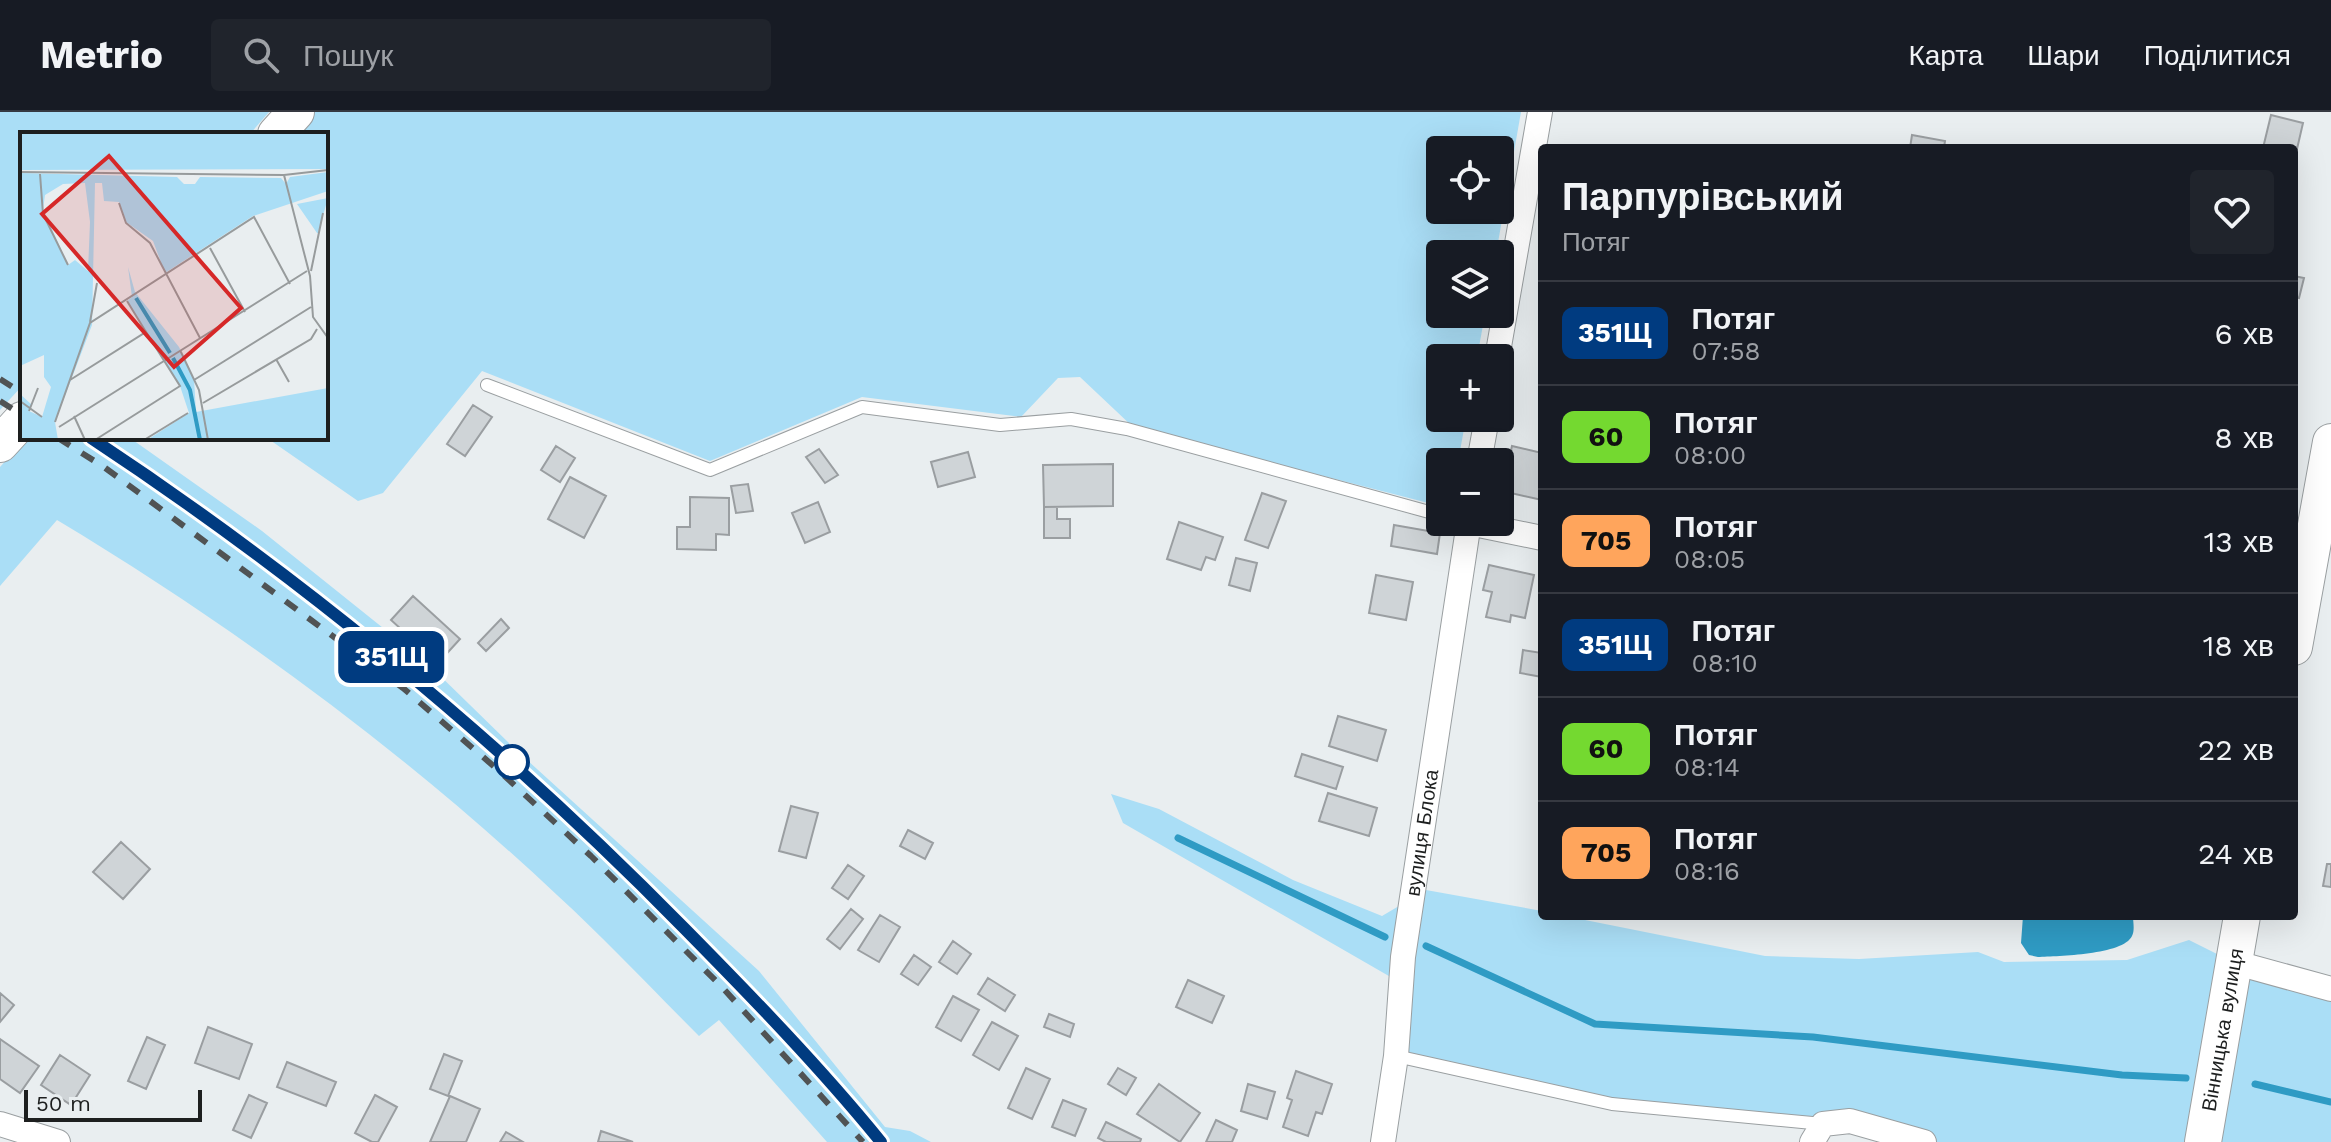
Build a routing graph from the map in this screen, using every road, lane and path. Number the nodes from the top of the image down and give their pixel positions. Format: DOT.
graph roads {
  1 [pos="296,112"];
  2 [pos="1540,112"];
  3 [pos="278,132"];
  4 [pos="1499,344"];
  5 [pos="487,385"];
  6 [pos="20,422"];
  7 [pos="2331,442"];
  8 [pos="0,444"];
  9 [pos="1426,511"];
  10 [pos="1514,532"];
  11 [pos="1466,536"];
  12 [pos="1538,537"];
  13 [pos="2298,625"];
  14 [pos="2241,920"];
  15 [pos="2233,962"];
  16 [pos="2331,989"];
  17 [pos="1396,1056"];
  18 [pos="0,1124"];
  19 [pos="1818,1133"];
  20 [pos="58,1142"];
  21 [pos="1383,1142"];
  22 [pos="1924,1142"];
  23 [pos="2203,1142"];
  1 -- 3 [label="street"];
  2 -- 4 [label="street"];
  5 -- 9 [label="lane"];
  6 -- 8 [label="street"];
  7 -- 13 [label="street"];
  10 -- 12 [label="street"];
  11 -- 17 [label="street, вулиця Блока"];
  14 -- 15 [label="street, Вінницька вулиця"];
  15 -- 16 [label="street"];
  15 -- 23 [label="street, Вінницька вулиця"];
  17 -- 19 [label="lane"];
  17 -- 21 [label="street, вулиця Блока"];
  18 -- 20 [label="street"];
  19 -- 22 [label="street"];
}
